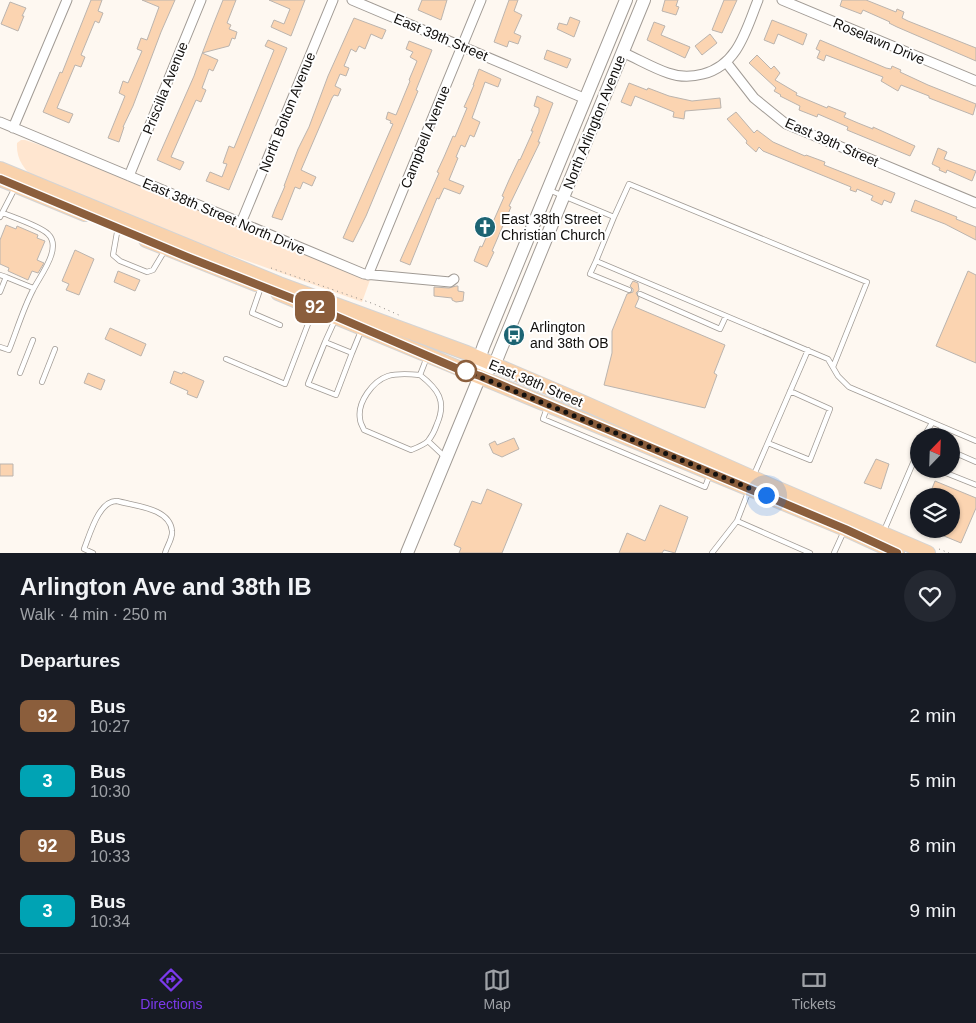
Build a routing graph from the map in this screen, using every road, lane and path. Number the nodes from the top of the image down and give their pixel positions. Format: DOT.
graph roads {
  1 [pos="66,0"];
  2 [pos="201,0"];
  3 [pos="333,0"];
  4 [pos="352,0"];
  5 [pos="481,0"];
  6 [pos="626,0"];
  7 [pos="644,0"];
  8 [pos="758,0"];
  9 [pos="782,0"];
  10 [pos="462,46"];
  11 [pos="622,52"];
  12 [pos="726,62"];
  13 [pos="976,81"];
  14 [pos="586,99"];
  15 [pos="0,122"];
  16 [pos="13,128"];
  17 [pos="0,169"];
  18 [pos="129,176"];
  19 [pos="0,179"];
  20 [pos="16,186"];
  21 [pos="548,190"];
  22 [pos="564,196"];
  23 [pos="976,203"];
  24 [pos="2,215"];
  25 [pos="614,217"];
  26 [pos="241,223"];
  27 [pos="118,228"];
  28 [pos="166,248"];
  29 [pos="596,261"];
  30 [pos="0,275"];
  31 [pos="368,275"];
  32 [pos="6,277"];
  33 [pos="454,279"];
  34 [pos="261,287"];
  35 [pos="33,288"];
  36 [pos="629,290"];
  37 [pos="0,292"];
  38 [pos="640,294"];
  39 [pos="314,307"];
  40 [pos="337,316"];
  41 [pos="726,316"];
  42 [pos="280,325"];
  43 [pos="362,328"];
  44 [pos="34,340"];
  45 [pos="325,342"];
  46 [pos="0,347"];
  47 [pos="55,349"];
  48 [pos="808,350"];
  49 [pos="352,353"];
  50 [pos="427,356"];
  51 [pos="226,358"];
  52 [pos="479,359"];
  53 [pos="494,366"];
  54 [pos="833,367"];
  55 [pos="20,373"];
  56 [pos="420,375"];
  57 [pos="480,376"];
  58 [pos="42,382"];
  59 [pos="790,392"];
  60 [pos="549,405"];
  61 [pos="580,418"];
  62 [pos="932,423"];
  63 [pos="941,427"];
  64 [pos="929,428"];
  65 [pos="574,433"];
  66 [pos="428,441"];
  67 [pos="976,441"];
  68 [pos="768,443"];
  69 [pos="960,455"];
  70 [pos="672,457"];
  71 [pos="446,458"];
  72 [pos="976,462"];
  73 [pos="666,471"];
  74 [pos="710,473"];
  75 [pos="910,474"];
  76 [pos="958,478"];
  77 [pos="751,484"];
  78 [pos="976,485"];
  79 [pos="737,522"];
  80 [pos="845,529"];
  81 [pos="882,534"];
  82 [pos="94,553"];
  83 [pos="165,553"];
  84 [pos="407,553"];
  85 [pos="712,553"];
  86 [pos="810,553"];
  87 [pos="834,553"];
  88 [pos="897,553"];
  89 [pos="928,553"];
  1 -- 16 [label="street"];
  2 -- 18 [label="street, Priscilla Avenue"];
  3 -- 26 [label="street, North Bolton Avenue"];
  4 -- 10 [label="street, East 39th Street"];
  5 -- 10 [label="street, Campbell Avenue"];
  6 -- 14 [label="main road, North Arlington Avenue"];
  7 -- 11 [label="main road, North Arlington Avenue"];
  8 -- 12 [label="street"];
  9 -- 13 [label="street, Roselawn Drive"];
  10 -- 14 [label="street, East 39th Street"];
  10 -- 31 [label="street, Campbell Avenue"];
  11 -- 12 [label="street"];
  11 -- 22 [label="main road, North Arlington Avenue"];
  12 -- 23 [label="street, East 39th Street"];
  14 -- 21 [label="main road, North Arlington Avenue"];
  15 -- 16 [label="street, East 38th Street North Drive"];
  16 -- 18 [label="street, East 38th Street North Drive"];
  17 -- 52 [label="main road, East 38th Street"];
  18 -- 26 [label="street, East 38th Street North Drive"];
  19 -- 20 [label="main road, East 38th Street"];
  20 -- 24 [label="lane"];
  20 -- 27 [label="main road, East 38th Street"];
  21 -- 22 [label="lane"];
  21 -- 52 [label="main road, North Arlington Avenue"];
  22 -- 25 [label="lane"];
  22 -- 53 [label="main road, North Arlington Avenue"];
  24 -- 35 [label="lane"];
  25 -- 29 [label="lane"];
  25 -- 54 [label="lane"];
  26 -- 31 [label="street, East 38th Street North Drive"];
  27 -- 28 [label="main road, East 38th Street"];
  27 -- 28 [label="lane"];
  28 -- 34 [label="main road, East 38th Street"];
  29 -- 36 [label="lane"];
  29 -- 41 [label="lane"];
  30 -- 32 [label="lane"];
  31 -- 33 [label="street, East 38th Street North Drive"];
  32 -- 35 [label="lane"];
  32 -- 37 [label="lane"];
  34 -- 39 [label="main road, East 38th Street"];
  34 -- 42 [label="lane"];
  35 -- 46 [label="lane"];
  38 -- 41 [label="lane"];
  39 -- 40 [label="main road, East 38th Street"];
  39 -- 51 [label="lane"];
  40 -- 43 [label="main road, East 38th Street"];
  40 -- 45 [label="lane"];
  41 -- 48 [label="lane"];
  43 -- 49 [label="lane"];
  43 -- 50 [label="main road, East 38th Street"];
  44 -- 55 [label="lane"];
  45 -- 49 [label="lane"];
  45 -- 49 [label="lane"];
  47 -- 58 [label="lane"];
  48 -- 54 [label="lane"];
  48 -- 59 [label="lane"];
  50 -- 56 [label="lane"];
  50 -- 57 [label="main road, East 38th Street"];
  52 -- 53 [label="main road, East 38th Street"];
  52 -- 57 [label="main road, North Arlington Avenue"];
  53 -- 57 [label="main road"];
  53 -- 77 [label="main road, East 38th Street"];
  54 -- 62 [label="lane"];
  56 -- 66 [label="lane"];
  56 -- 66 [label="lane"];
  57 -- 60 [label="main road, East 38th Street"];
  57 -- 71 [label="main road, North Arlington Avenue"];
  59 -- 68 [label="lane"];
  59 -- 68 [label="lane"];
  60 -- 61 [label="main road, East 38th Street"];
  60 -- 65 [label="lane"];
  61 -- 65 [label="lane"];
  61 -- 70 [label="main road, East 38th Street"];
  62 -- 63 [label="lane"];
  62 -- 64 [label="lane"];
  63 -- 67 [label="lane"];
  65 -- 73 [label="lane"];
  66 -- 71 [label="lane"];
  68 -- 77 [label="lane"];
  69 -- 72 [label="lane"];
  70 -- 73 [label="lane"];
  70 -- 74 [label="main road, East 38th Street"];
  71 -- 84 [label="main road, North Arlington Avenue"];
  73 -- 74 [label="lane"];
  74 -- 77 [label="main road, East 38th Street"];
  75 -- 81 [label="lane"];
  76 -- 78 [label="lane"];
  77 -- 79 [label="lane"];
  77 -- 80 [label="main road, East 38th Street"];
  77 -- 81 [label="main road, East 38th Street"];
  79 -- 85 [label="lane"];
  79 -- 86 [label="lane"];
  80 -- 87 [label="lane"];
  80 -- 88 [label="main road, East 38th Street"];
  81 -- 89 [label="main road, East 38th Street"];
  82 -- 83 [label="lane"];
}
